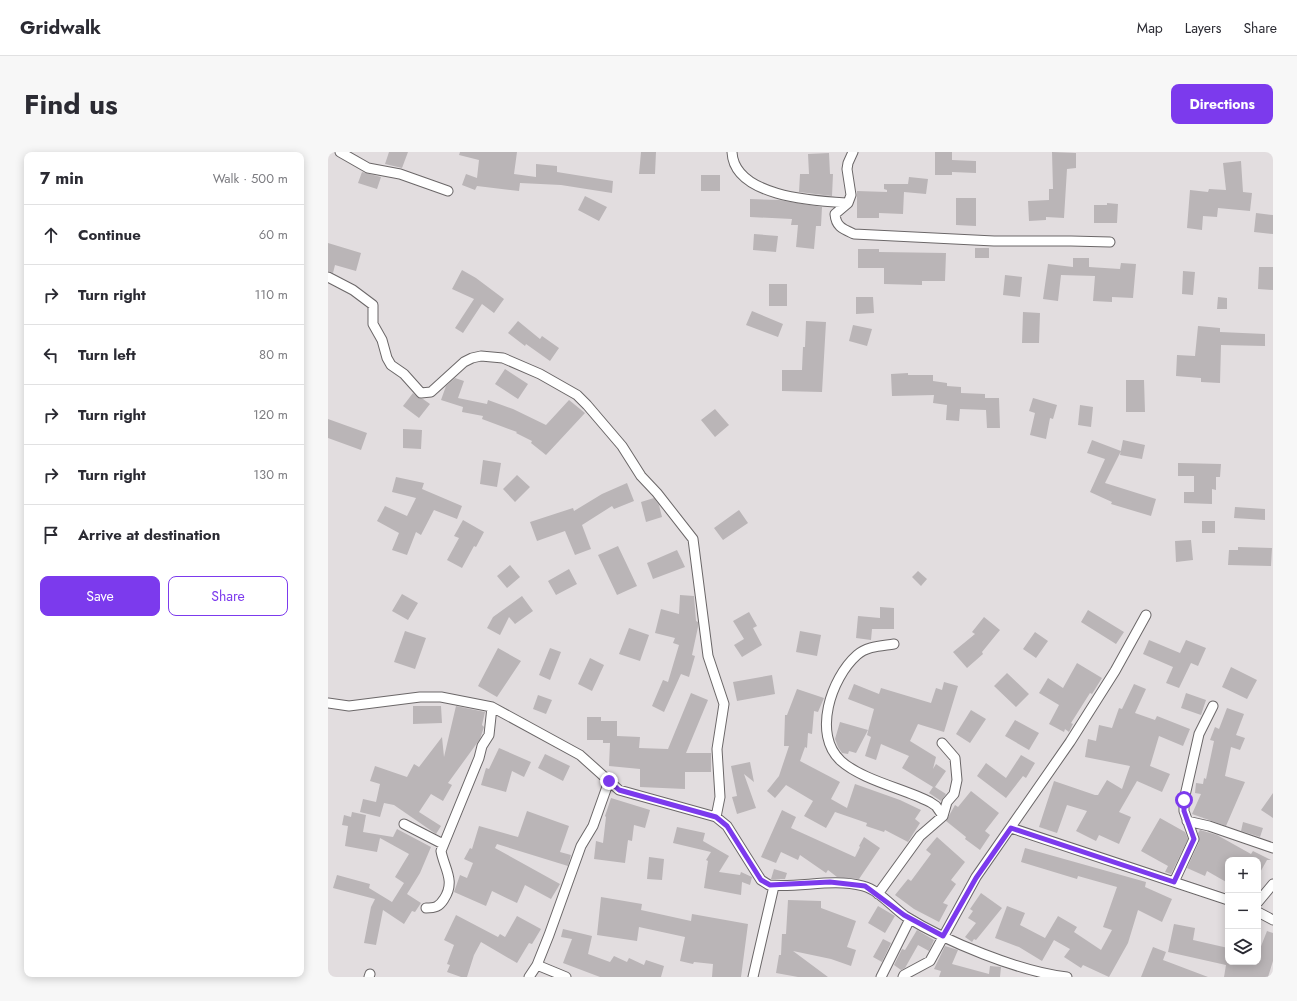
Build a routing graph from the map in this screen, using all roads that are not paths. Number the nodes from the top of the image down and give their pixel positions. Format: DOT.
graph roads {
  1 [pos="340,152"];
  2 [pos="732,152"];
  3 [pos="853,152"];
  4 [pos="448,191"];
  5 [pos="848,203"];
  6 [pos="1110,242"];
  7 [pos="328,277"];
  8 [pos="1146,615"];
  9 [pos="894,644"];
  10 [pos="328,703"];
  11 [pos="1213,706"];
  12 [pos="492,707"];
  13 [pos="942,743"];
  14 [pos="609,781"];
  15 [pos="943,816"];
  16 [pos="716,817"];
  17 [pos="1187,821"];
  18 [pos="404,824"];
  19 [pos="1011,828"];
  20 [pos="443,844"];
  21 [pos="1273,848"];
  22 [pos="1174,882"];
  23 [pos="1273,884"];
  24 [pos="774,886"];
  25 [pos="878,894"];
  26 [pos="1261,898"];
  27 [pos="1225,899"];
  28 [pos="426,908"];
  29 [pos="1261,914"];
  30 [pos="910,919"];
  31 [pos="1273,920"];
  32 [pos="943,936"];
  33 [pos="536,965"];
  34 [pos="529,977"];
  35 [pos="566,977"];
  36 [pos="753,977"];
  37 [pos="881,977"];
  38 [pos="903,977"];
  39 [pos="1063,977"];
  1 -- 4 [label="street"];
  2 -- 5 [label="street"];
  3 -- 5 [label="street"];
  5 -- 6 [label="street"];
  7 -- 16 [label="street"];
  8 -- 19 [label="street"];
  9 -- 15 [label="street"];
  10 -- 12 [label="street"];
  11 -- 17 [label="street"];
  12 -- 14 [label="street"];
  12 -- 20 [label="street"];
  13 -- 15 [label="street"];
  14 -- 16 [label="street"];
  14 -- 33 [label="street"];
  15 -- 25 [label="street"];
  16 -- 24 [label="street"];
  17 -- 21 [label="street"];
  17 -- 22 [label="street"];
  18 -- 20 [label="street"];
  19 -- 22 [label="street"];
  19 -- 32 [label="street"];
  20 -- 28 [label="street"];
  22 -- 27 [label="street"];
  23 -- 26 [label="street"];
  24 -- 25 [label="street"];
  24 -- 36 [label="street"];
  25 -- 30 [label="street"];
  29 -- 31 [label="street"];
  30 -- 32 [label="street"];
  30 -- 37 [label="street"];
  32 -- 38 [label="street"];
  32 -- 39 [label="street"];
  33 -- 34 [label="street"];
  33 -- 35 [label="street"];
}
